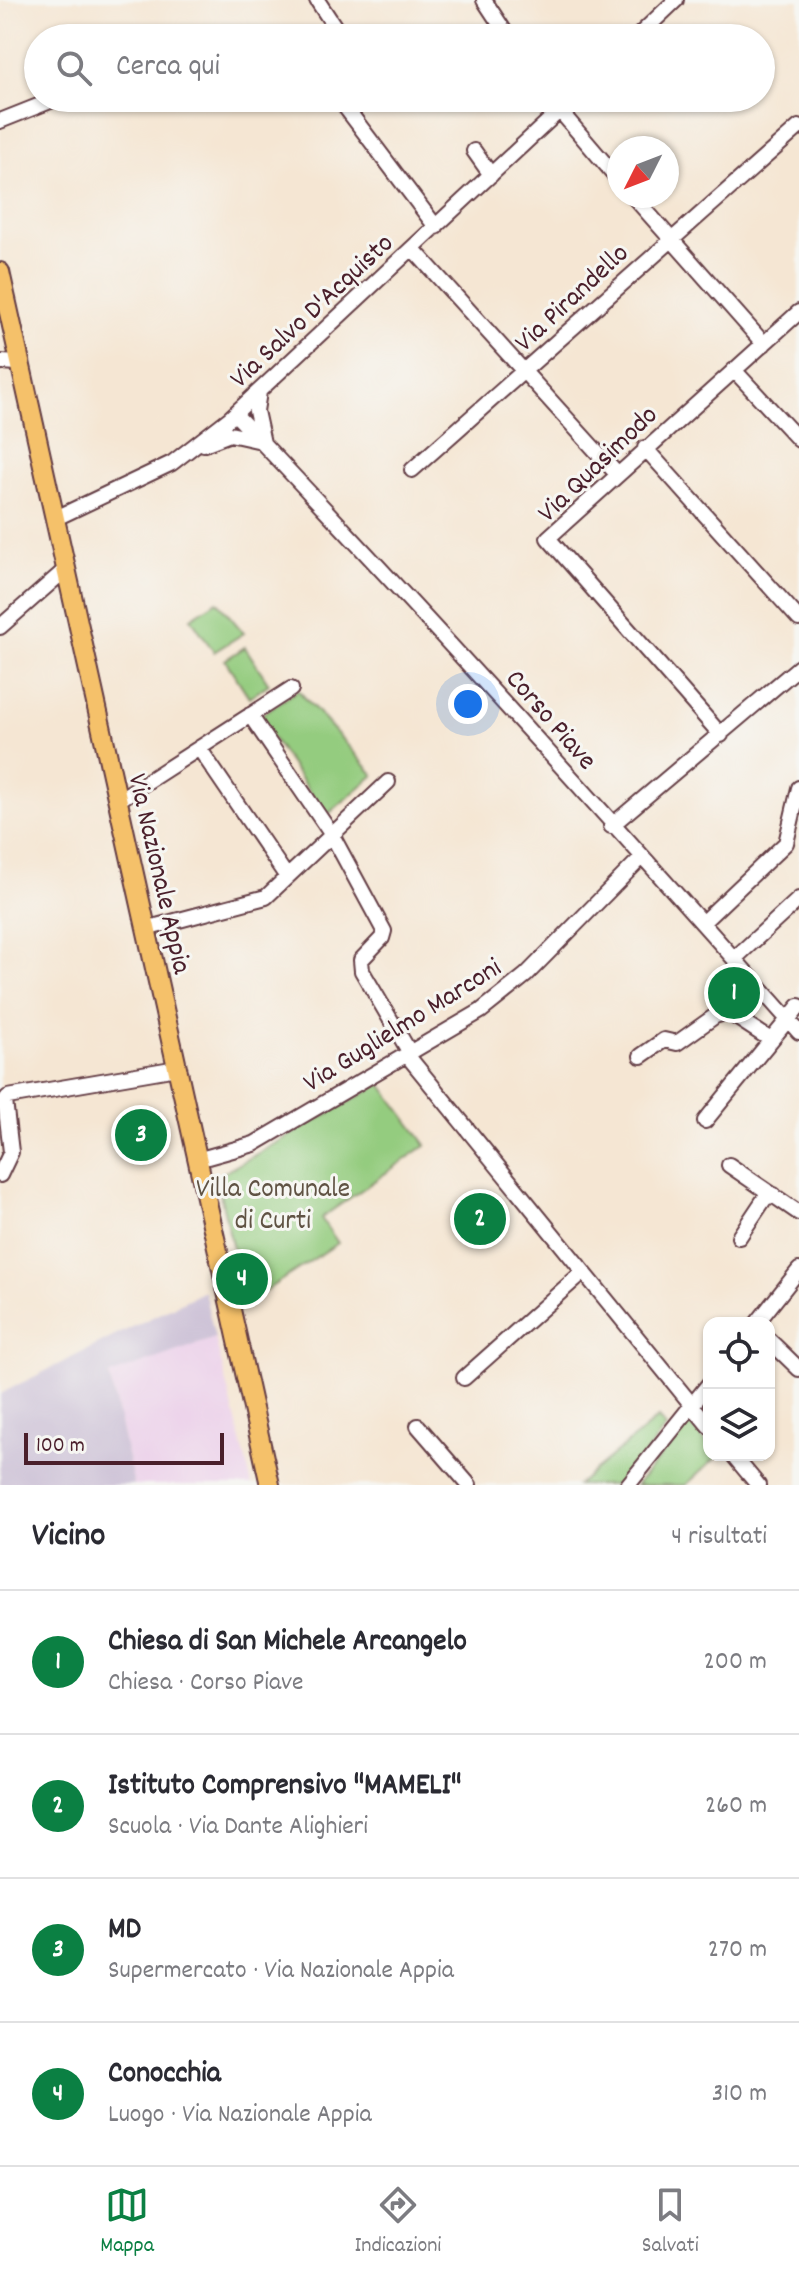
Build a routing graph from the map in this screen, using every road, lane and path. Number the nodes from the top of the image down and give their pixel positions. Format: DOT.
graph roads {
  1 [pos="317,0"];
  2 [pos="484,0"];
  3 [pos="676,0"];
  4 [pos="333,24"];
  5 [pos="500,24"];
  6 [pos="651,24"];
  7 [pos="24,111"];
  8 [pos="349,112"];
  9 [pos="559,112"];
  10 [pos="0,121"];
  11 [pos="799,127"];
  12 [pos="474,151"];
  13 [pos="607,166"];
  14 [pos="491,175"];
  15 [pos="644,208"];
  16 [pos="436,227"];
  17 [pos="671,239"];
  18 [pos="413,249"];
  19 [pos="0,272"];
  20 [pos="799,312"];
  21 [pos="764,344"];
  22 [pos="0,362"];
  23 [pos="19,363"];
  24 [pos="734,370"];
  25 [pos="523,374"];
  26 [pos="259,392"];
  27 [pos="235,414"];
  28 [pos="799,440"];
  29 [pos="263,443"];
  30 [pos="645,448"];
  31 [pos="186,452"];
  32 [pos="412,470"];
  33 [pos="617,474"];
  34 [pos="54,519"];
  35 [pos="65,570"];
  36 [pos="799,619"];
  37 [pos="0,627"];
  38 [pos="799,667"];
  39 [pos="291,689"];
  40 [pos="250,715"];
  41 [pos="721,735"];
  42 [pos="199,748"];
  43 [pos="388,782"];
  44 [pos="799,788"];
  45 [pos="117,801"];
  46 [pos="611,826"];
  47 [pos="332,835"];
  48 [pos="642,857"];
  49 [pos="287,877"];
  50 [pos="799,899"];
  51 [pos="702,923"];
  52 [pos="145,929"];
  53 [pos="734,959"];
  54 [pos="799,1006"];
  55 [pos="786,1017"];
  56 [pos="799,1032"];
  57 [pos="771,1040"];
  58 [pos="409,1054"];
  59 [pos="641,1056"];
  60 [pos="177,1068"];
  61 [pos="705,1121"];
  62 [pos="197,1160"];
  63 [pos="729,1165"];
  64 [pos="0,1175"];
  65 [pos="774,1195"];
  66 [pos="799,1213"];
  67 [pos="739,1237"];
  68 [pos="799,1270"];
  69 [pos="583,1272"];
  70 [pos="762,1317"];
  71 [pos="775,1346"];
  72 [pos="799,1369"];
  73 [pos="464,1378"];
  74 [pos="705,1389"];
  75 [pos="692,1405"];
  76 [pos="703,1419"];
  77 [pos="418,1426"];
  78 [pos="738,1461"];
  79 [pos="270,1485"];
  80 [pos="469,1485"];
  81 [pos="628,1485"];
  82 [pos="758,1485"];
  1 -- 4 [label="street"];
  2 -- 5 [label="street"];
  3 -- 6 [label="street"];
  7 -- 10 [label="street"];
  8 -- 16 [label="street"];
  9 -- 13 [label="street"];
  9 -- 14 [label="street, Via Salvo D'Acquisto"];
  11 -- 17 [label="street, Via Pirandello"];
  12 -- 14 [label="street"];
  14 -- 16 [label="street, Via Salvo D'Acquisto"];
  15 -- 17 [label="street"];
  16 -- 18 [label="street, Via Salvo D'Acquisto"];
  17 -- 21 [label="street"];
  17 -- 25 [label="street, Via Pirandello"];
  18 -- 25 [label="street"];
  18 -- 26 [label="street, Via Salvo D'Acquisto"];
  19 -- 23 [label="main road, Via Nazionale Appia"];
  20 -- 21 [label="street, Via Quasimodo"];
  21 -- 24 [label="street, Via Quasimodo"];
  22 -- 23 [label="street"];
  23 -- 34 [label="main road, Via Nazionale Appia"];
  24 -- 28 [label="street"];
  24 -- 30 [label="street, Via Quasimodo"];
  25 -- 32 [label="street, Via Pirandello"];
  25 -- 33 [label="street"];
  26 -- 27 [label="street, Via Salvo D'Acquisto"];
  26 -- 29 [label="street"];
  27 -- 29 [label="street, Corso Piave"];
  27 -- 31 [label="street, Via Salvo D'Acquisto"];
  29 -- 31 [label="street"];
  29 -- 46 [label="street, Corso Piave"];
  30 -- 33 [label="street, Via Quasimodo"];
  30 -- 36 [label="street"];
  31 -- 34 [label="street, Via Salvo D'Acquisto"];
  33 -- 41 [label="street, Via Quasimodo"];
  34 -- 35 [label="main road, Via Nazionale Appia"];
  35 -- 37 [label="street"];
  35 -- 45 [label="main road, Via Nazionale Appia"];
  38 -- 41 [label="street"];
  39 -- 40 [label="street"];
  40 -- 42 [label="street"];
  40 -- 47 [label="street"];
  41 -- 46 [label="street"];
  42 -- 45 [label="street"];
  42 -- 49 [label="street"];
  43 -- 47 [label="street"];
  44 -- 51 [label="street"];
  45 -- 52 [label="main road, Via Nazionale Appia"];
  46 -- 48 [label="street, Corso Piave"];
  47 -- 49 [label="street"];
  47 -- 58 [label="street"];
  48 -- 51 [label="street, Corso Piave"];
  48 -- 58 [label="street, Via Guglielmo Marconi"];
  49 -- 52 [label="street"];
  50 -- 53 [label="street"];
  51 -- 53 [label="street, Corso Piave"];
  52 -- 60 [label="main road, Via Nazionale Appia"];
  53 -- 55 [label="street, Corso Piave"];
  54 -- 55 [label="street"];
  55 -- 56 [label="street, Corso Piave"];
  55 -- 57 [label="street"];
  57 -- 59 [label="street"];
  57 -- 61 [label="street"];
  58 -- 62 [label="street, Via Guglielmo Marconi"];
  58 -- 69 [label="street"];
  60 -- 62 [label="main road, Via Nazionale Appia"];
  60 -- 64 [label="street"];
  62 -- 79 [label="main road, Via Nazionale Appia"];
  63 -- 65 [label="street"];
  65 -- 66 [label="street"];
  65 -- 67 [label="street"];
  68 -- 70 [label="street"];
  69 -- 73 [label="street"];
  69 -- 75 [label="street"];
  71 -- 72 [label="street"];
  74 -- 75 [label="street"];
  75 -- 76 [label="street"];
  75 -- 81 [label="street"];
  77 -- 80 [label="street"];
  78 -- 82 [label="street"];
}
